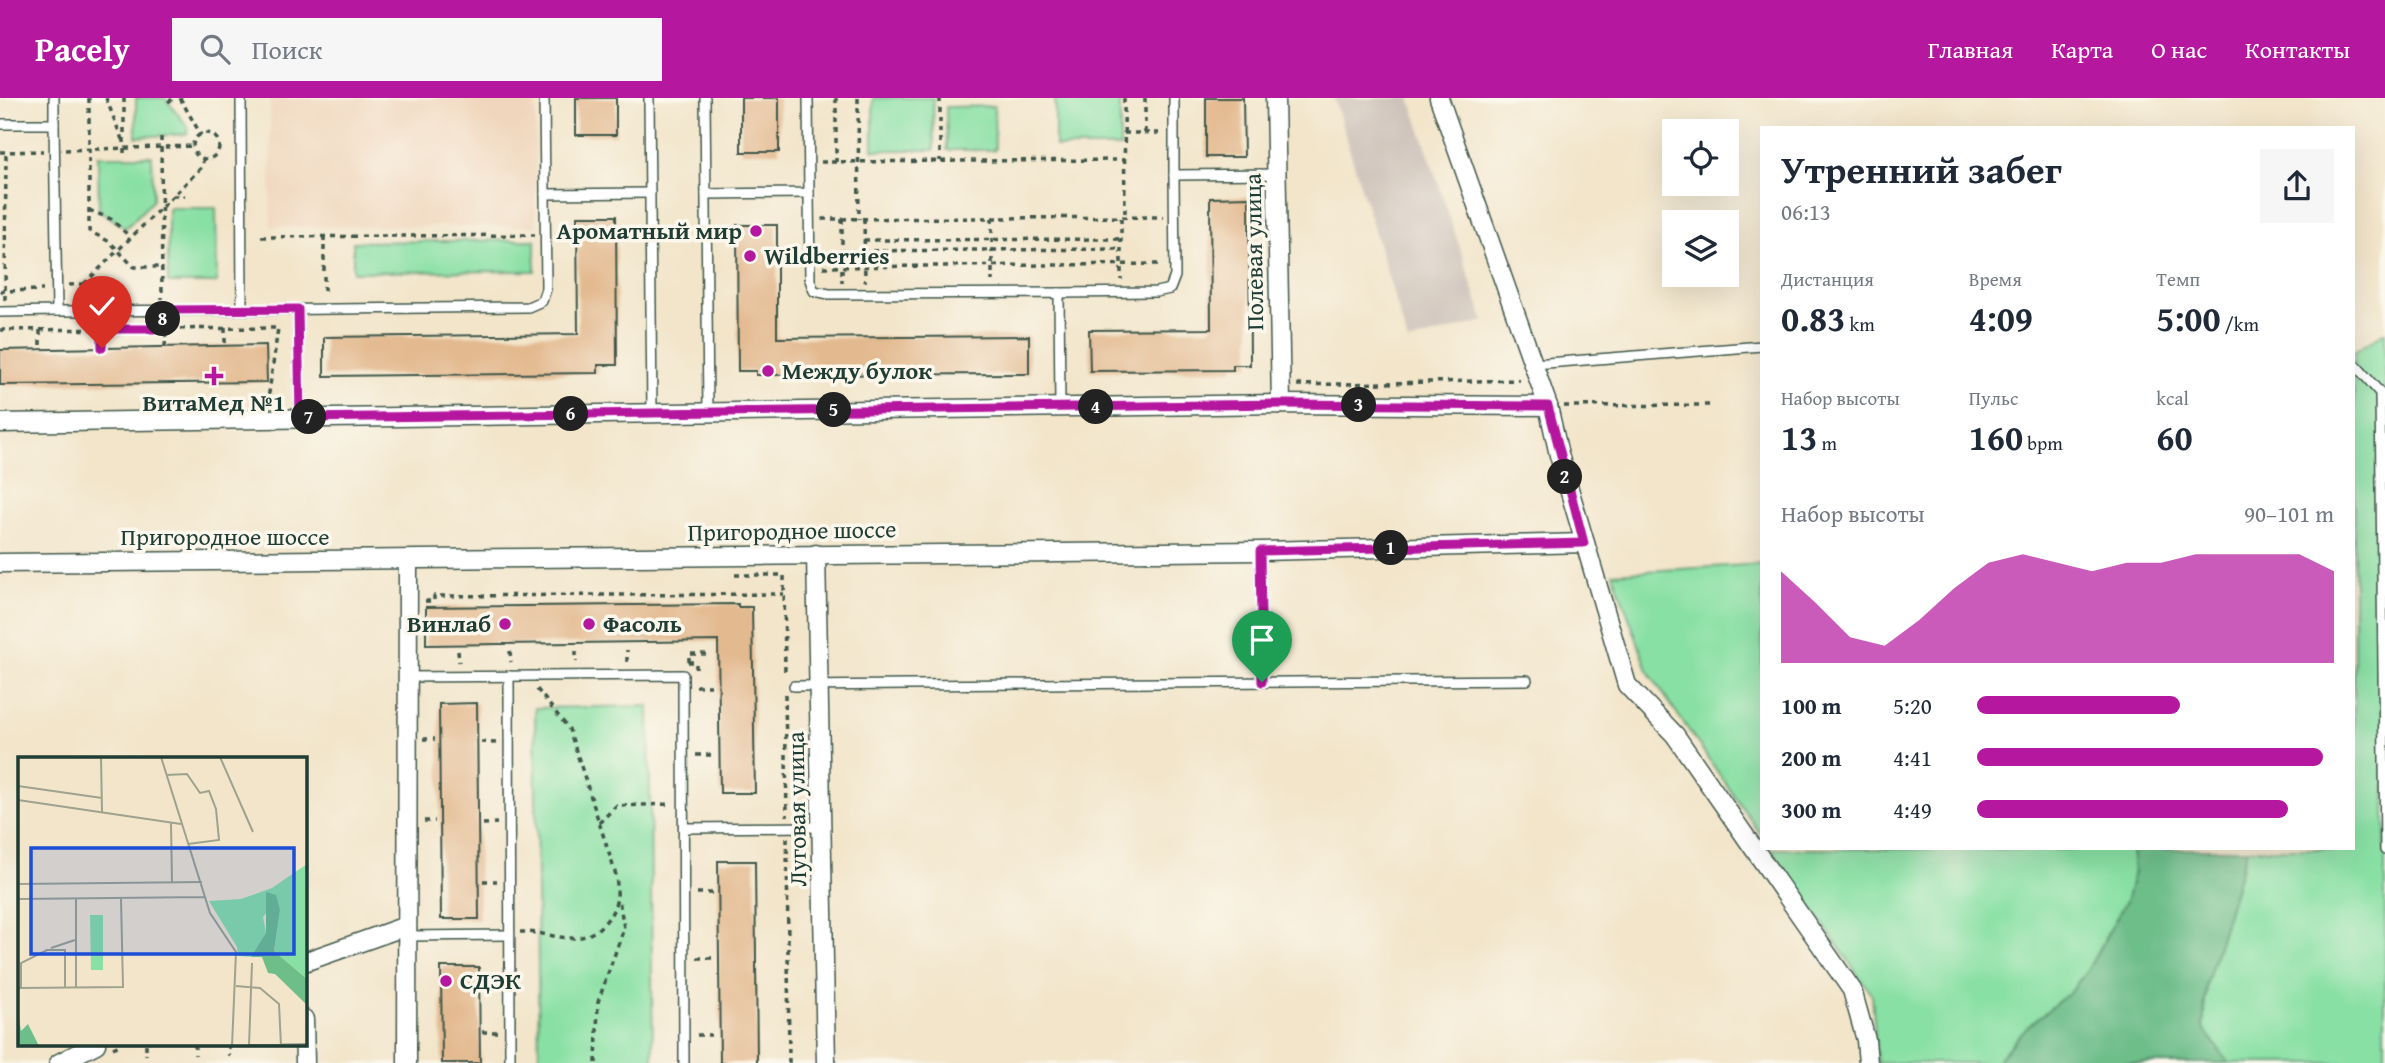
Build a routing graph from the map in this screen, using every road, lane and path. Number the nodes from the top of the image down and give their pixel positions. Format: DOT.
graph roads {
  1 [pos="54,98"];
  2 [pos="89,98"];
  3 [pos="106,98"];
  4 [pos="124,98"];
  5 [pos="177,98"];
  6 [pos="241,98"];
  7 [pos="544,98"];
  8 [pos="649,98"];
  9 [pos="705,98"];
  10 [pos="808,98"];
  11 [pos="836,98"];
  12 [pos="858,98"];
  13 [pos="940,98"];
  14 [pos="1124,98"];
  15 [pos="1145,98"];
  16 [pos="1174,98"];
  17 [pos="1275,98"];
  18 [pos="1439,98"];
  19 [pos="169,103"];
  20 [pos="0,124"];
  21 [pos="54,124"];
  22 [pos="1124,133"];
  23 [pos="1145,133"];
  24 [pos="1174,133"];
  25 [pos="201,135"];
  26 [pos="161,137"];
  27 [pos="124,146"];
  28 [pos="194,146"];
  29 [pos="161,147"];
  30 [pos="89,148"];
  31 [pos="55,151"];
  32 [pos="0,152"];
  33 [pos="6,152"];
  34 [pos="124,156"];
  35 [pos="204,158"];
  36 [pos="1124,160"];
  37 [pos="859,161"];
  38 [pos="940,161"];
  39 [pos="808,162"];
  40 [pos="836,162"];
  41 [pos="3,172"];
  42 [pos="1276,174"];
  43 [pos="1174,175"];
  44 [pos="650,192"];
  45 [pos="809,193"];
  46 [pos="545,194"];
  47 [pos="706,194"];
  48 [pos="173,196"];
  49 [pos="185,196"];
  50 [pos="162,206"];
  51 [pos="89,210"];
  52 [pos="1175,217"];
  53 [pos="992,218"];
  54 [pos="1123,218"];
  55 [pos="809,219"];
  56 [pos="842,219"];
  57 [pos="862,219"];
  58 [pos="545,235"];
  59 [pos="324,236"];
  60 [pos="261,237"];
  61 [pos="131,238"];
  62 [pos="992,239"];
  63 [pos="1121,239"];
  64 [pos="864,240"];
  65 [pos="162,244"];
  66 [pos="168,244"];
  67 [pos="1121,249"];
  68 [pos="118,250"];
  69 [pos="992,250"];
  70 [pos="842,251"];
  71 [pos="864,251"];
  72 [pos="1175,264"];
  73 [pos="1121,265"];
  74 [pos="865,266"];
  75 [pos="992,266"];
  76 [pos="162,267"];
  77 [pos="810,267"];
  78 [pos="842,267"];
  79 [pos="84,284"];
  80 [pos="56,289"];
  81 [pos="2,291"];
  82 [pos="1121,292"];
  83 [pos="992,293"];
  84 [pos="1059,293"];
  85 [pos="842,294"];
  86 [pos="865,294"];
  87 [pos="298,309"];
  88 [pos="324,309"];
  89 [pos="163,310"];
  90 [pos="242,310"];
  91 [pos="57,311"];
  92 [pos="3,312"];
  93 [pos="225,328"];
  94 [pos="102,329"];
  95 [pos="164,329"];
  96 [pos="2,330"];
  97 [pos="40,330"];
  98 [pos="225,346"];
  99 [pos="1760,346"];
  100 [pos="165,347"];
  101 [pos="102,348"];
  102 [pos="40,349"];
  103 [pos="2355,364"];
  104 [pos="1537,372"];
  105 [pos="1281,385"];
  106 [pos="257,400"];
  107 [pos="1281,404"];
  108 [pos="1712,405"];
  109 [pos="1548,406"];
  110 [pos="1060,407"];
  111 [pos="708,412"];
  112 [pos="652,413"];
  113 [pos="300,418"];
  114 [pos="0,423"];
  115 [pos="1584,543"];
  116 [pos="1260,551"];
  117 [pos="816,554"];
  118 [pos="408,561"];
  119 [pos="0,563"];
  120 [pos="784,594"];
  121 [pos="423,601"];
  122 [pos="576,650"];
  123 [pos="627,650"];
  124 [pos="458,651"];
  125 [pos="510,651"];
  126 [pos="710,654"];
  127 [pos="447,662"];
  128 [pos="458,662"];
  129 [pos="472,662"];
  130 [pos="498,662"];
  131 [pos="511,662"];
  132 [pos="565,662"];
  133 [pos="576,662"];
  134 [pos="589,662"];
  135 [pos="614,662"];
  136 [pos="626,662"];
  137 [pos="639,662"];
  138 [pos="676,662"];
  139 [pos="689,662"];
  140 [pos="509,676"];
  141 [pos="532,676"];
  142 [pos="407,677"];
  143 [pos="1527,680"];
  144 [pos="1262,682"];
  145 [pos="819,685"];
  146 [pos="711,686"];
  147 [pos="794,686"];
  148 [pos="496,731"];
  149 [pos="481,742"];
  150 [pos="696,742"];
  151 [pos="496,743"];
  152 [pos="696,755"];
  153 [pos="712,755"];
  154 [pos="496,756"];
  155 [pos="696,767"];
  156 [pos="684,804"];
  157 [pos="496,810"];
  158 [pos="774,814"];
  159 [pos="787,814"];
  160 [pos="496,823"];
  161 [pos="599,823"];
  162 [pos="483,824"];
  163 [pos="822,827"];
  164 [pos="684,828"];
  165 [pos="497,833"];
  166 [pos="774,839"];
  167 [pos="787,839"];
  168 [pos="2385,850"];
  169 [pos="497,872"];
  170 [pos="483,881"];
  171 [pos="497,881"];
  172 [pos="497,892"];
  173 [pos="714,893"];
  174 [pos="618,898"];
  175 [pos="697,906"];
  176 [pos="406,931"];
  177 [pos="509,934"];
  178 [pos="697,945"];
  179 [pos="697,958"];
  180 [pos="713,958"];
  181 [pos="306,961"];
  182 [pos="697,971"];
  183 [pos="497,1020"];
  184 [pos="697,1022"];
  185 [pos="482,1032"];
  186 [pos="497,1032"];
  187 [pos="697,1035"];
  188 [pos="711,1035"];
  189 [pos="497,1042"];
  190 [pos="697,1044"];
  191 [pos="92,1046"];
  192 [pos="146,1046"];
  193 [pos="195,1046"];
  194 [pos="229,1046"];
  195 [pos="146,1055"];
  196 [pos="195,1055"];
  197 [pos="229,1056"];
  198 [pos="59,1063"];
  199 [pos="407,1063"];
  200 [pos="510,1063"];
  201 [pos="596,1063"];
  202 [pos="684,1063"];
  203 [pos="827,1063"];
  204 [pos="1868,1063"];
  1 -- 21 [label="lane"];
  2 -- 30 [label="path"];
  3 -- 27 [label="path"];
  4 -- 27 [label="path"];
  5 -- 19 [label="path"];
  5 -- 25 [label="path"];
  6 -- 90 [label="lane"];
  7 -- 46 [label="lane"];
  8 -- 44 [label="lane"];
  9 -- 47 [label="lane"];
  10 -- 39 [label="lane"];
  11 -- 40 [label="path"];
  12 -- 37 [label="path"];
  13 -- 38 [label="path"];
  14 -- 22 [label="path"];
  15 -- 23 [label="path"];
  16 -- 24 [label="lane"];
  17 -- 42 [label="street, Полевая улица"];
  18 -- 104 [label="street"];
  20 -- 21 [label="lane"];
  21 -- 31 [label="lane"];
  22 -- 23 [label="path"];
  22 -- 36 [label="path"];
  23 -- 24 [label="path"];
  24 -- 43 [label="lane"];
  25 -- 28 [label="path"];
  25 -- 35 [label="path"];
  26 -- 29 [label="path"];
  27 -- 29 [label="path"];
  27 -- 30 [label="path"];
  27 -- 34 [label="path"];
  28 -- 29 [label="path"];
  28 -- 35 [label="path"];
  29 -- 50 [label="path"];
  30 -- 31 [label="path"];
  30 -- 51 [label="path"];
  31 -- 33 [label="path"];
  31 -- 80 [label="lane"];
  32 -- 33 [label="path"];
  33 -- 41 [label="path"];
  35 -- 48 [label="path"];
  36 -- 38 [label="path"];
  36 -- 54 [label="path"];
  37 -- 38 [label="path"];
  37 -- 40 [label="path"];
  37 -- 57 [label="path"];
  39 -- 40 [label="path"];
  39 -- 45 [label="lane"];
  41 -- 81 [label="path"];
  42 -- 43 [label="lane"];
  42 -- 105 [label="street, Полевая улица"];
  43 -- 52 [label="lane"];
  44 -- 46 [label="lane"];
  44 -- 112 [label="lane"];
  45 -- 47 [label="lane"];
  45 -- 55 [label="lane"];
  46 -- 58 [label="lane"];
  47 -- 111 [label="lane"];
  48 -- 49 [label="path"];
  48 -- 50 [label="path"];
  50 -- 61 [label="path"];
  50 -- 65 [label="path"];
  51 -- 61 [label="path"];
  51 -- 68 [label="path"];
  52 -- 54 [label="path"];
  52 -- 72 [label="lane"];
  53 -- 54 [label="path"];
  53 -- 57 [label="path"];
  53 -- 62 [label="path"];
  54 -- 63 [label="path"];
  55 -- 56 [label="path"];
  55 -- 77 [label="lane"];
  56 -- 57 [label="path"];
  56 -- 70 [label="path"];
  57 -- 64 [label="path"];
  58 -- 59 [label="path"];
  58 -- 88 [label="lane"];
  59 -- 60 [label="path"];
  59 -- 88 [label="path"];
  61 -- 68 [label="path"];
  62 -- 63 [label="path"];
  62 -- 64 [label="path"];
  62 -- 69 [label="path"];
  63 -- 67 [label="path"];
  64 -- 71 [label="path"];
  65 -- 66 [label="path"];
  65 -- 76 [label="path"];
  67 -- 69 [label="path"];
  67 -- 73 [label="path"];
  68 -- 76 [label="path"];
  68 -- 79 [label="path"];
  69 -- 71 [label="path"];
  69 -- 75 [label="path"];
  70 -- 71 [label="path"];
  70 -- 78 [label="path"];
  71 -- 74 [label="path"];
  72 -- 73 [label="path"];
  72 -- 82 [label="lane"];
  73 -- 75 [label="path"];
  73 -- 82 [label="path"];
  74 -- 75 [label="path"];
  74 -- 78 [label="path"];
  74 -- 86 [label="path"];
  75 -- 83 [label="path"];
  76 -- 89 [label="path"];
  77 -- 78 [label="path"];
  77 -- 85 [label="lane"];
  78 -- 85 [label="path"];
  80 -- 81 [label="path"];
  80 -- 91 [label="lane"];
  81 -- 92 [label="path"];
  82 -- 84 [label="lane"];
  83 -- 84 [label="lane"];
  83 -- 86 [label="lane"];
  84 -- 110 [label="lane"];
  85 -- 86 [label="lane"];
  87 -- 88 [label="lane"];
  87 -- 90 [label="lane"];
  87 -- 113 [label="lane"];
  89 -- 90 [label="lane"];
  89 -- 91 [label="lane"];
  89 -- 95 [label="path"];
  91 -- 92 [label="lane"];
  92 -- 96 [label="path"];
  93 -- 95 [label="path"];
  93 -- 98 [label="path"];
  93 -- 106 [label="path"];
  94 -- 95 [label="path"];
  94 -- 97 [label="path"];
  94 -- 101 [label="path"];
  95 -- 100 [label="path"];
  96 -- 97 [label="path"];
  97 -- 102 [label="path"];
  99 -- 104 [label="lane"];
  103 -- 168 [label="lane"];
  104 -- 105 [label="path"];
  104 -- 109 [label="street"];
  105 -- 107 [label="street, Полевая улица"];
  107 -- 109 [label="street"];
  107 -- 110 [label="street"];
  108 -- 109 [label="path"];
  109 -- 115 [label="street"];
  110 -- 111 [label="street"];
  111 -- 112 [label="street"];
  112 -- 113 [label="street"];
  113 -- 114 [label="street"];
  115 -- 116 [label="street, Пригородное шоссе"];
  115 -- 204 [label="street"];
  116 -- 117 [label="street, Пригородное шоссе"];
  116 -- 144 [label="lane"];
  117 -- 118 [label="street, Пригородное шоссе"];
  117 -- 145 [label="street, Луговая улица"];
  118 -- 119 [label="street, Пригородное шоссе"];
  118 -- 142 [label="street"];
  120 -- 121 [label="path"];
  122 -- 133 [label="path"];
  123 -- 136 [label="path"];
  124 -- 128 [label="path"];
  125 -- 131 [label="path"];
  126 -- 139 [label="path"];
  127 -- 128 [label="path"];
  128 -- 129 [label="path"];
  130 -- 131 [label="path"];
  131 -- 141 [label="path"];
  132 -- 133 [label="path"];
  133 -- 134 [label="path"];
  135 -- 136 [label="path"];
  136 -- 137 [label="path"];
  138 -- 139 [label="path"];
  139 -- 146 [label="path"];
  140 -- 141 [label="lane"];
  140 -- 142 [label="lane"];
  140 -- 177 [label="lane"];
  141 -- 156 [label="lane"];
  141 -- 161 [label="path"];
  142 -- 176 [label="street"];
  143 -- 144 [label="lane"];
  144 -- 145 [label="lane"];
  145 -- 147 [label="lane"];
  145 -- 163 [label="street, Луговая улица"];
  148 -- 151 [label="path"];
  149 -- 151 [label="path"];
  150 -- 152 [label="path"];
  151 -- 154 [label="path"];
  152 -- 153 [label="path"];
  152 -- 155 [label="path"];
  156 -- 161 [label="path"];
  156 -- 164 [label="lane"];
  157 -- 160 [label="path"];
  158 -- 159 [label="path"];
  160 -- 162 [label="path"];
  160 -- 165 [label="path"];
  161 -- 174 [label="path"];
  163 -- 164 [label="lane"];
  163 -- 203 [label="street, Луговая улица"];
  164 -- 202 [label="lane"];
  166 -- 167 [label="path"];
  169 -- 171 [label="path"];
  170 -- 171 [label="path"];
  171 -- 172 [label="path"];
  173 -- 175 [label="path"];
  174 -- 177 [label="path"];
  174 -- 201 [label="path"];
  176 -- 177 [label="lane"];
  176 -- 181 [label="street"];
  176 -- 199 [label="street"];
  177 -- 200 [label="lane"];
  178 -- 179 [label="path"];
  179 -- 180 [label="path"];
  179 -- 182 [label="path"];
  183 -- 186 [label="path"];
  184 -- 187 [label="path"];
  185 -- 186 [label="path"];
  186 -- 189 [label="path"];
  187 -- 188 [label="path"];
  187 -- 190 [label="path"];
  191 -- 198 [label="street"];
  192 -- 195 [label="path"];
  193 -- 196 [label="path"];
  194 -- 197 [label="path"];
}
